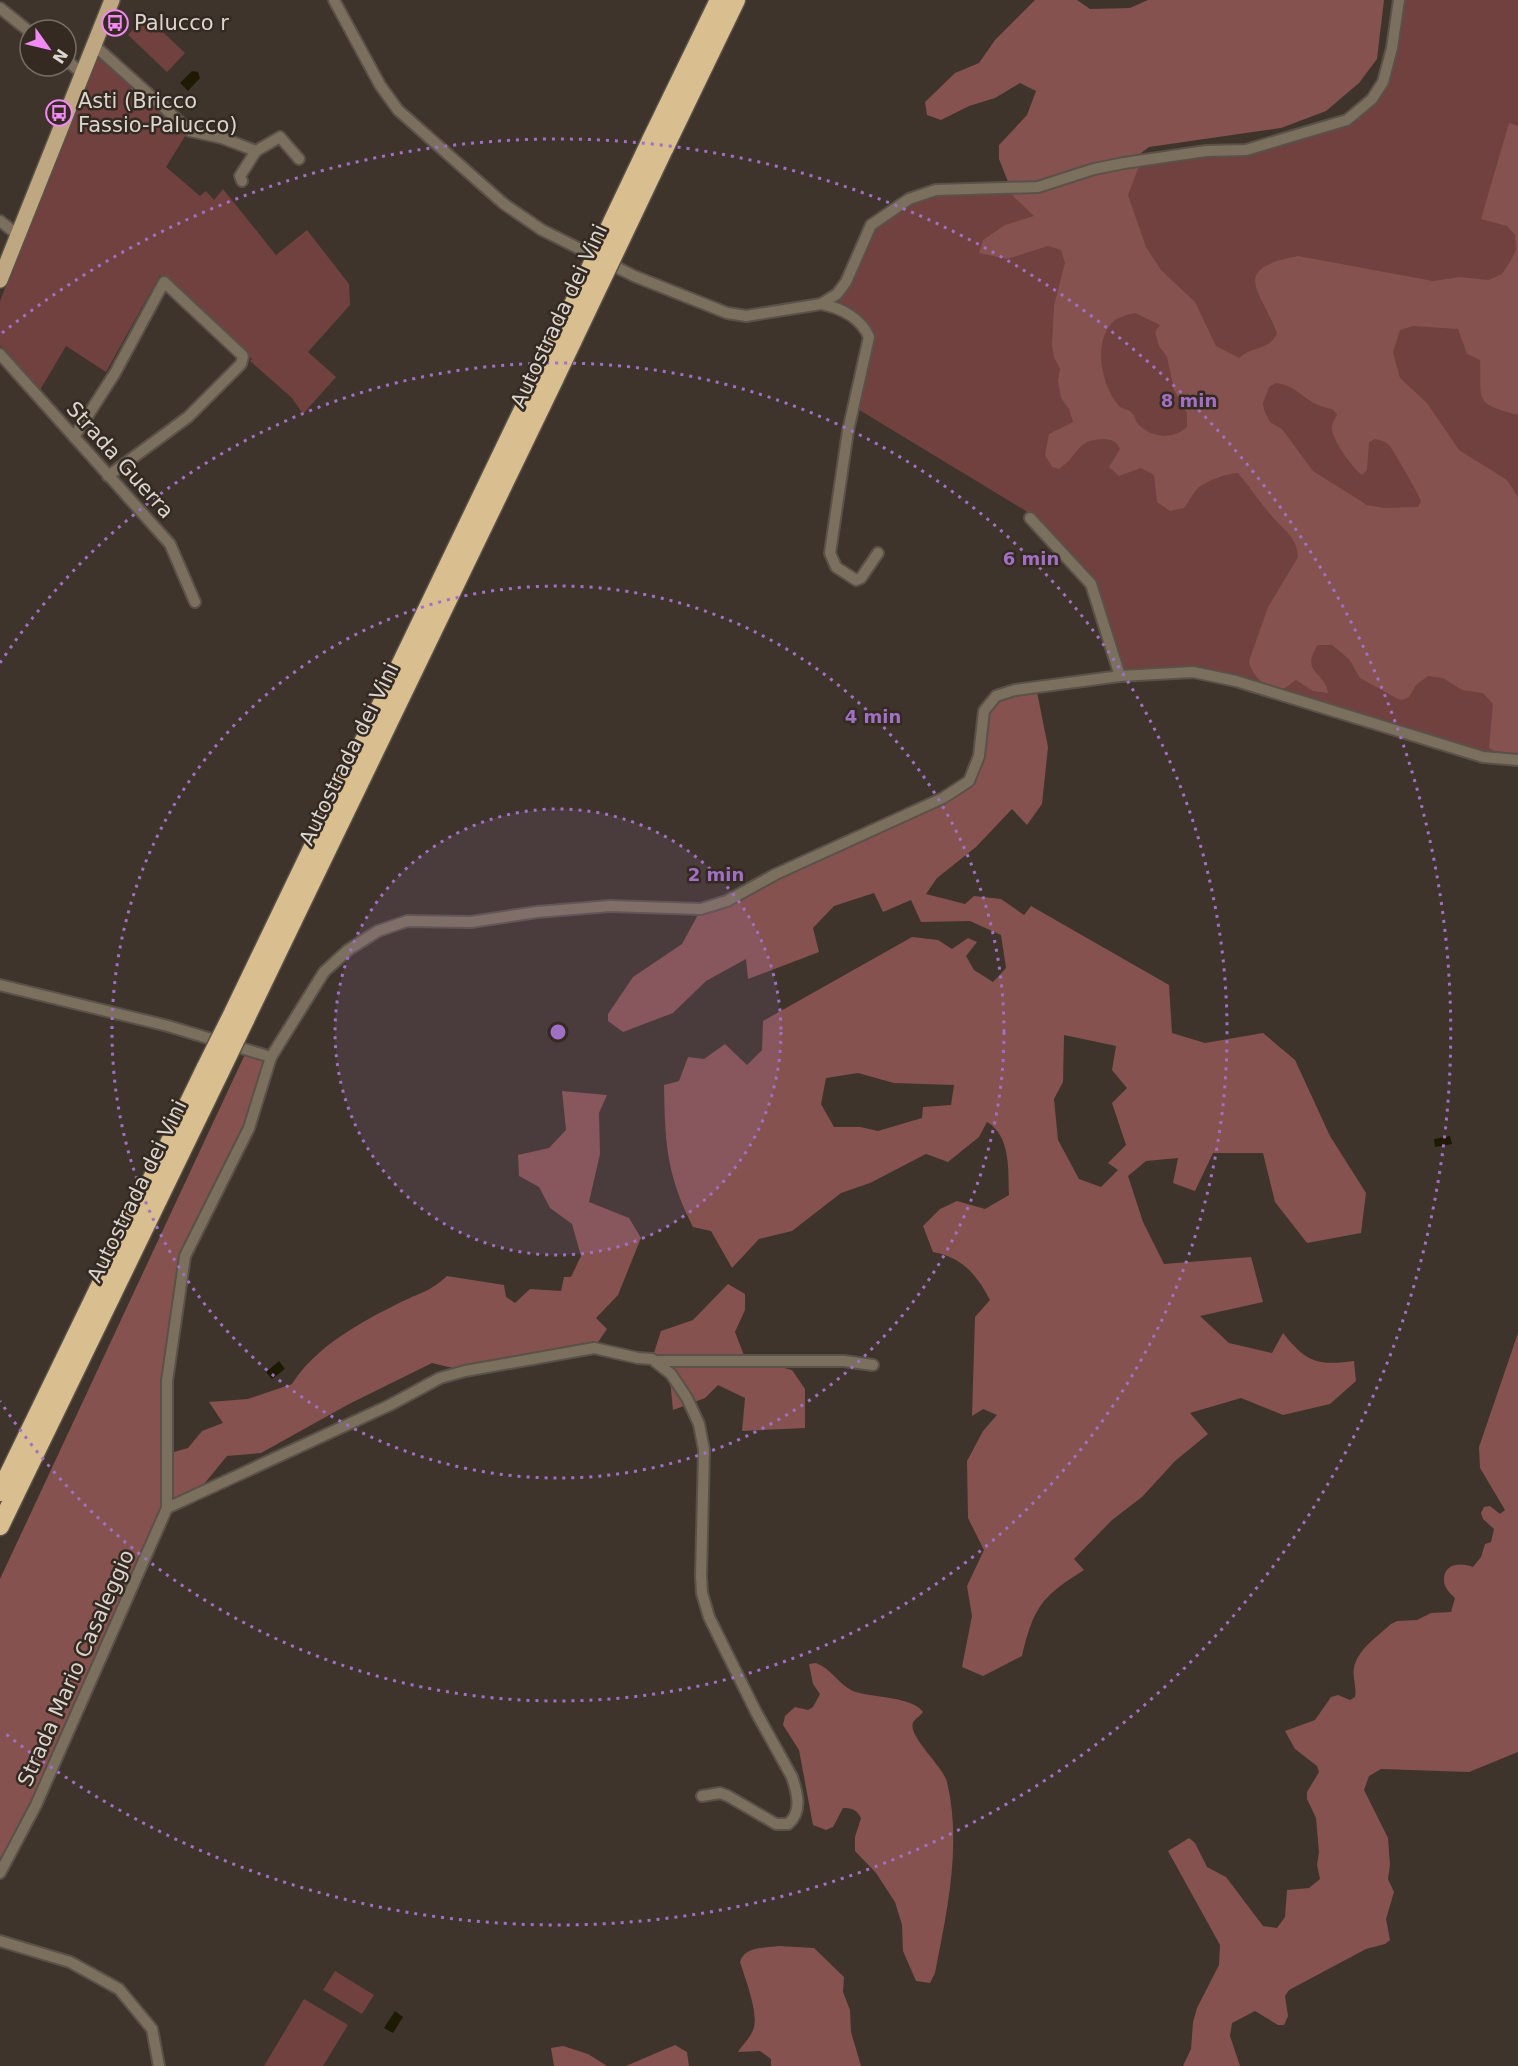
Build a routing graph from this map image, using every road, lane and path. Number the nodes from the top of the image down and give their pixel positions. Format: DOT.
graph roads {
  1 [pos="112,0"];
  2 [pos="334,0"];
  3 [pos="720,0"];
  4 [pos="736,0"];
  5 [pos="1399,0"];
  6 [pos="0,8"];
  7 [pos="18,22"];
  8 [pos="94,45"];
  9 [pos="78,70"];
  10 [pos="82,73"];
  11 [pos="657,145"];
  12 [pos="256,151"];
  13 [pos="299,159"];
  14 [pos="242,182"];
  15 [pos="0,221"];
  16 [pos="18,235"];
  17 [pos="0,280"];
  18 [pos="821,304"];
  19 [pos="0,354"];
  20 [pos="74,437"];
  21 [pos="108,476"];
  22 [pos="1030,518"];
  23 [pos="878,553"];
  24 [pos="195,602"];
  25 [pos="1119,676"];
  26 [pos="1518,760"];
  27 [pos="0,985"];
  28 [pos="271,1057"];
  29 [pos="213,1070"];
  30 [pos="657,1361"];
  31 [pos="873,1365"];
  32 [pos="0,1492"];
  33 [pos="167,1508"];
  34 [pos="0,1526"];
  35 [pos="702,1796"];
  36 [pos="0,1873"];
  37 [pos="0,1941"];
  38 [pos="159,2066"];
  1 -- 8 [label="main road"];
  2 -- 18 [label="street"];
  3 -- 11 [label="highway, Autostrada dei Vini"];
  4 -- 11 [label="highway, Autostrada dei Vini"];
  5 -- 18 [label="street"];
  6 -- 7 [label="street"];
  8 -- 10 [label="main road"];
  8 -- 12 [label="street"];
  9 -- 10 [label="street"];
  10 -- 16 [label="main road"];
  11 -- 29 [label="highway, Autostrada dei Vini, bridge"];
  12 -- 13 [label="street"];
  12 -- 14 [label="street"];
  15 -- 16 [label="street"];
  16 -- 17 [label="main road"];
  18 -- 23 [label="street"];
  19 -- 20 [label="street, Strada Guerra"];
  20 -- 21 [label="street, Strada Guerra"];
  20 -- 21 [label="street"];
  21 -- 24 [label="street, Strada Guerra"];
  22 -- 25 [label="street"];
  25 -- 26 [label="street"];
  25 -- 28 [label="street"];
  27 -- 28 [label="street"];
  28 -- 33 [label="street"];
  29 -- 32 [label="highway, Autostrada dei Vini"];
  29 -- 34 [label="highway, Autostrada dei Vini"];
  30 -- 31 [label="street"];
  30 -- 33 [label="street"];
  30 -- 35 [label="street"];
  33 -- 36 [label="street, Strada Mario Casaleggio"];
  37 -- 38 [label="street"];
}
